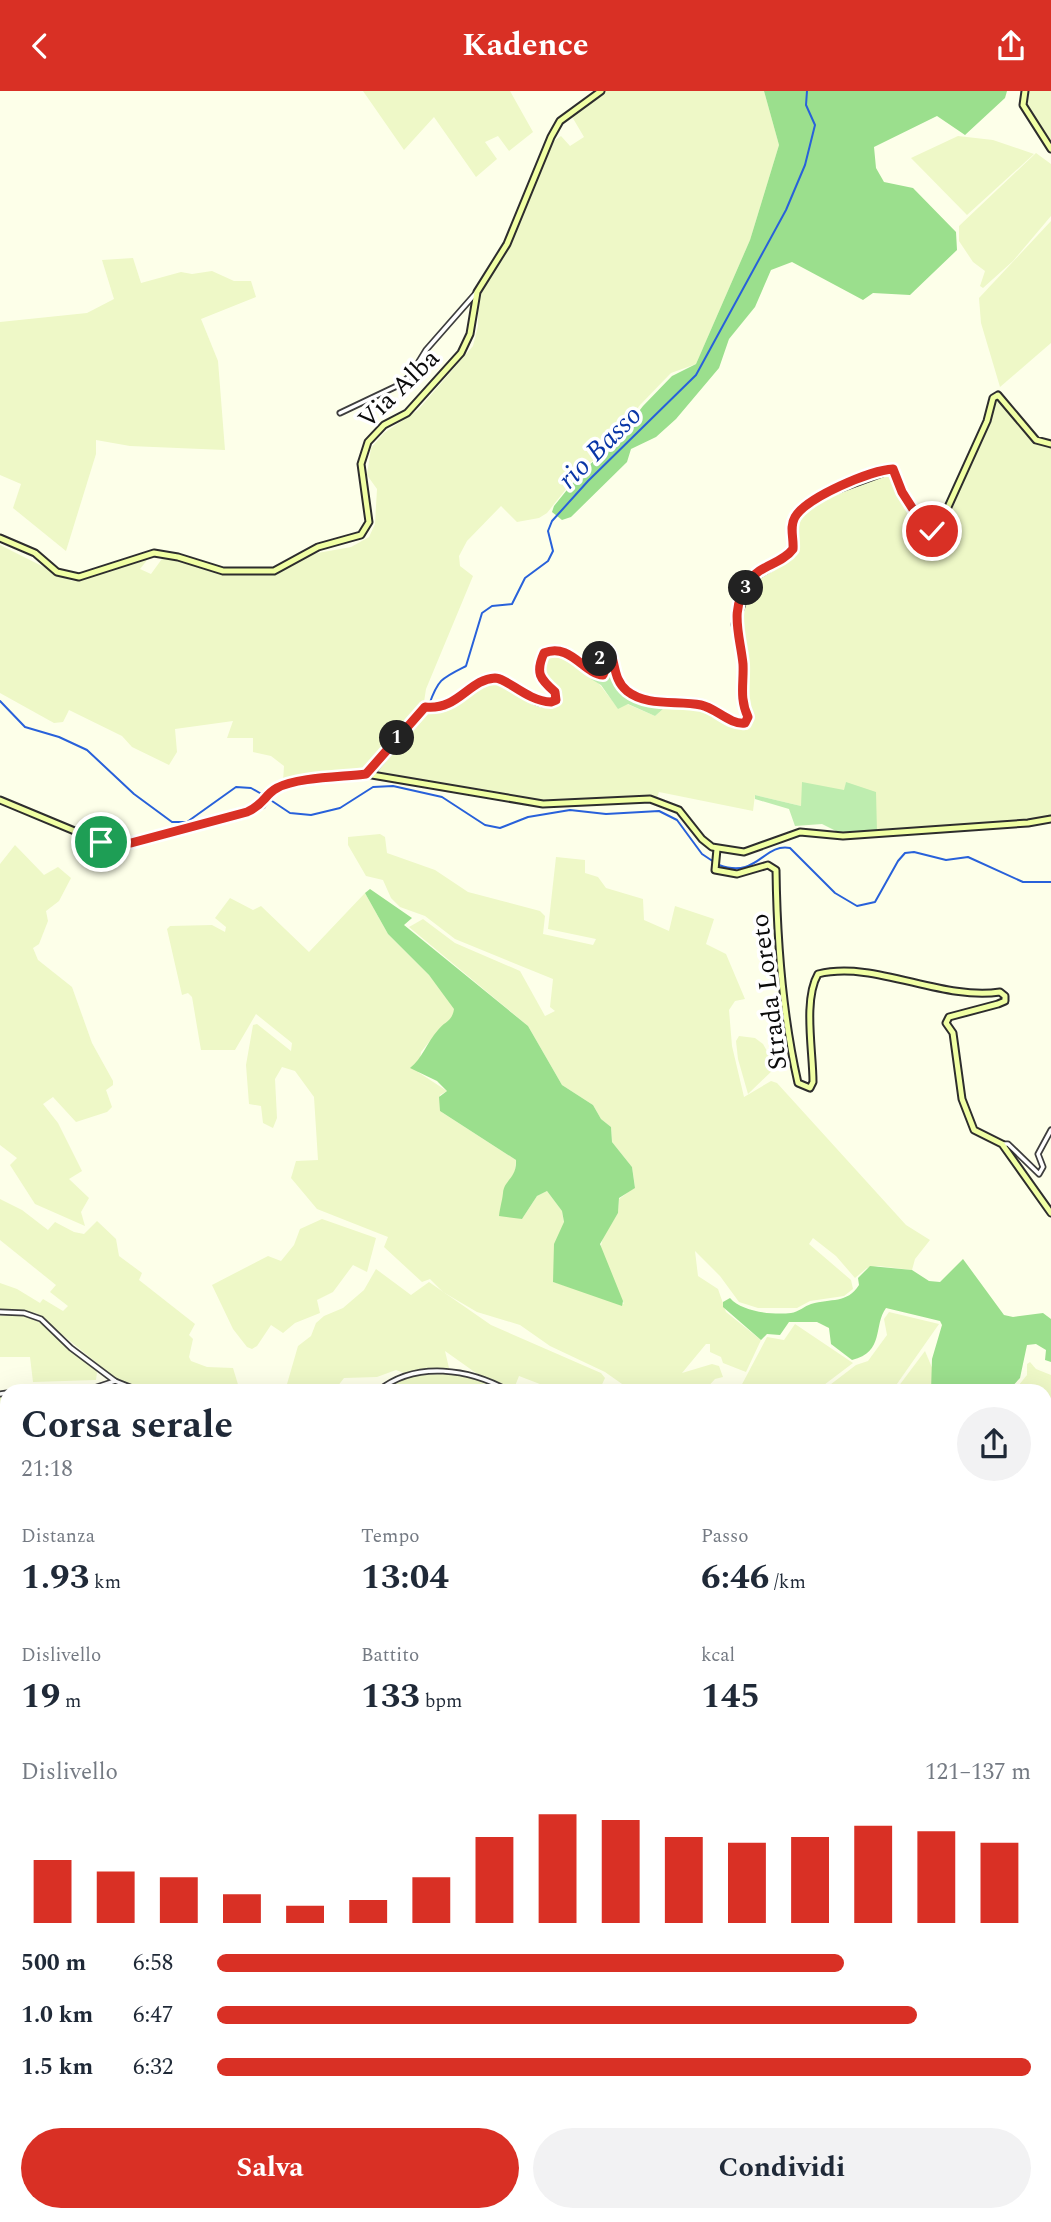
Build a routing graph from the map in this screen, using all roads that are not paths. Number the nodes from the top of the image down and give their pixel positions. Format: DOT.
graph roads {
  1 [pos="601,91"];
  2 [pos="1025,91"];
  3 [pos="1051,149"];
  4 [pos="477,292"];
  5 [pos="340,413"];
  6 [pos="1051,444"];
  7 [pos="0,538"];
  8 [pos="371,775"];
  9 [pos="0,800"];
  10 [pos="1051,819"];
  11 [pos="717,849"];
  12 [pos="1051,1130"];
  13 [pos="1002,1144"];
  14 [pos="1051,1213"];
  15 [pos="0,1312"];
  16 [pos="115,1381"];
  17 [pos="106,1384"];
  18 [pos="122,1384"];
  19 [pos="391,1384"];
  20 [pos="495,1384"];
  1 -- 4 [label="street, Via Alba"];
  2 -- 3 [label="street"];
  4 -- 5 [label="street"];
  4 -- 7 [label="street, Via Alba"];
  6 -- 8 [label="street"];
  8 -- 9 [label="street"];
  8 -- 11 [label="street"];
  10 -- 11 [label="street"];
  11 -- 13 [label="street, Strada Loreto"];
  12 -- 13 [label="street"];
  13 -- 14 [label="street, Strada Loreto"];
  15 -- 16 [label="street"];
  16 -- 17 [label="street"];
  16 -- 18 [label="street"];
  19 -- 20 [label="street"];
}
